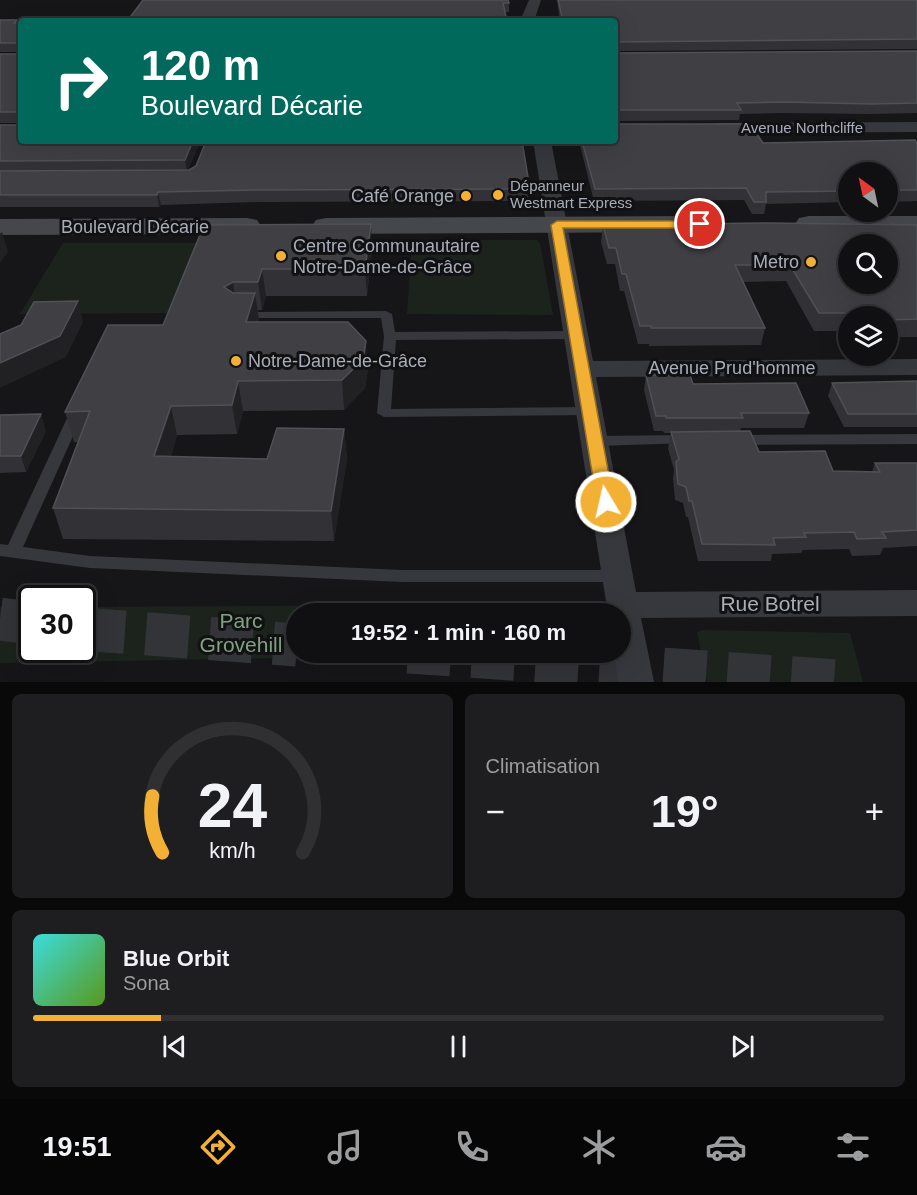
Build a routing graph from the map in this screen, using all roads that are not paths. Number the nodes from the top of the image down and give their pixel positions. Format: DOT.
graph roads {
  1 [pos="535,0"];
  2 [pos="529,18"];
  3 [pos="917,127"];
  4 [pos="706,128"];
  5 [pos="543,144"];
  6 [pos="716,224"];
  7 [pos="785,224"];
  8 [pos="917,224"];
  9 [pos="557,225"];
  10 [pos="269,226"];
  11 [pos="304,226"];
  12 [pos="0,227"];
  13 [pos="237,315"];
  14 [pos="390,336"];
  15 [pos="577,336"];
  16 [pos="917,367"];
  17 [pos="583,369"];
  18 [pos="82,401"];
  19 [pos="591,411"];
  20 [pos="917,439"];
  21 [pos="702,440"];
  22 [pos="726,440"];
  23 [pos="596,441"];
  24 [pos="6,551"];
  25 [pos="620,590"];
  26 [pos="917,603"];
  27 [pos="636,682"];
  1 -- 2 [label="street"];
  3 -- 4 [label="street, Avenue Northcliffe"];
  5 -- 9 [label="street"];
  6 -- 9 [label="main road"];
  7 -- 8 [label="main road"];
  9 -- 11 [label="main road"];
  9 -- 15 [label="street"];
  10 -- 12 [label="main road, Boulevard Décarie"];
  13 -- 14 [label="lane"];
  14 -- 15 [label="lane"];
  14 -- 19 [label="lane"];
  15 -- 17 [label="street"];
  16 -- 17 [label="street, Avenue Prud'homme"];
  17 -- 19 [label="street"];
  18 -- 24 [label="lane"];
  19 -- 23 [label="street"];
  20 -- 22 [label="lane"];
  21 -- 23 [label="lane"];
  23 -- 25 [label="street"];
  24 -- 25 [label="lane"];
  25 -- 26 [label="street, Rue Botrel"];
  25 -- 27 [label="street"];
}
